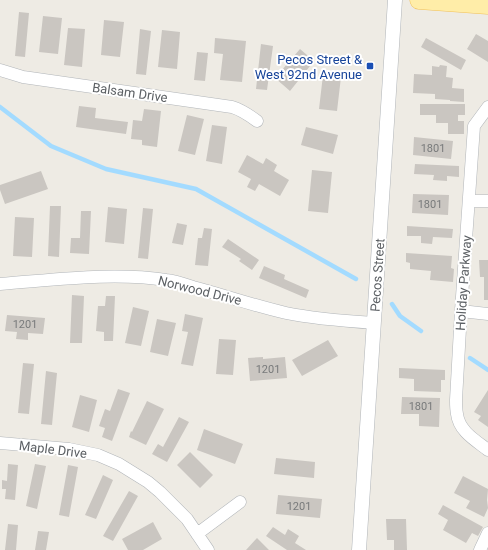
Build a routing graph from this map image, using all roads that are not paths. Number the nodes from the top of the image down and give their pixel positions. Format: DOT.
graph roads {
  1 [pos="395,0"];
  2 [pos="419,0"];
  3 [pos="488,5"];
  4 [pos="0,70"];
  5 [pos="488,107"];
  6 [pos="257,121"];
  7 [pos="469,201"];
  8 [pos="488,201"];
  9 [pos="0,284"];
  10 [pos="461,311"];
  11 [pos="488,314"];
  12 [pos="374,323"];
  13 [pos="0,442"];
  14 [pos="488,450"];
  15 [pos="240,502"];
  16 [pos="488,533"];
  17 [pos="197,534"];
  18 [pos="208,550"];
  19 [pos="360,550"];
  20 [pos="480,550"];
  1 -- 12 [label="street, Pecos Street"];
  2 -- 3 [label="main road"];
  4 -- 6 [label="street, Balsam Drive"];
  5 -- 7 [label="street, Holiday Parkway"];
  7 -- 8 [label="street"];
  7 -- 10 [label="street, Holiday Parkway"];
  9 -- 12 [label="street, Norwood Drive"];
  10 -- 11 [label="street"];
  10 -- 14 [label="street, Holiday Parkway"];
  12 -- 19 [label="street, Pecos Street"];
  13 -- 17 [label="street, Maple Drive"];
  15 -- 17 [label="street"];
  16 -- 20 [label="street"];
  17 -- 18 [label="street, Maple Drive"];
}
